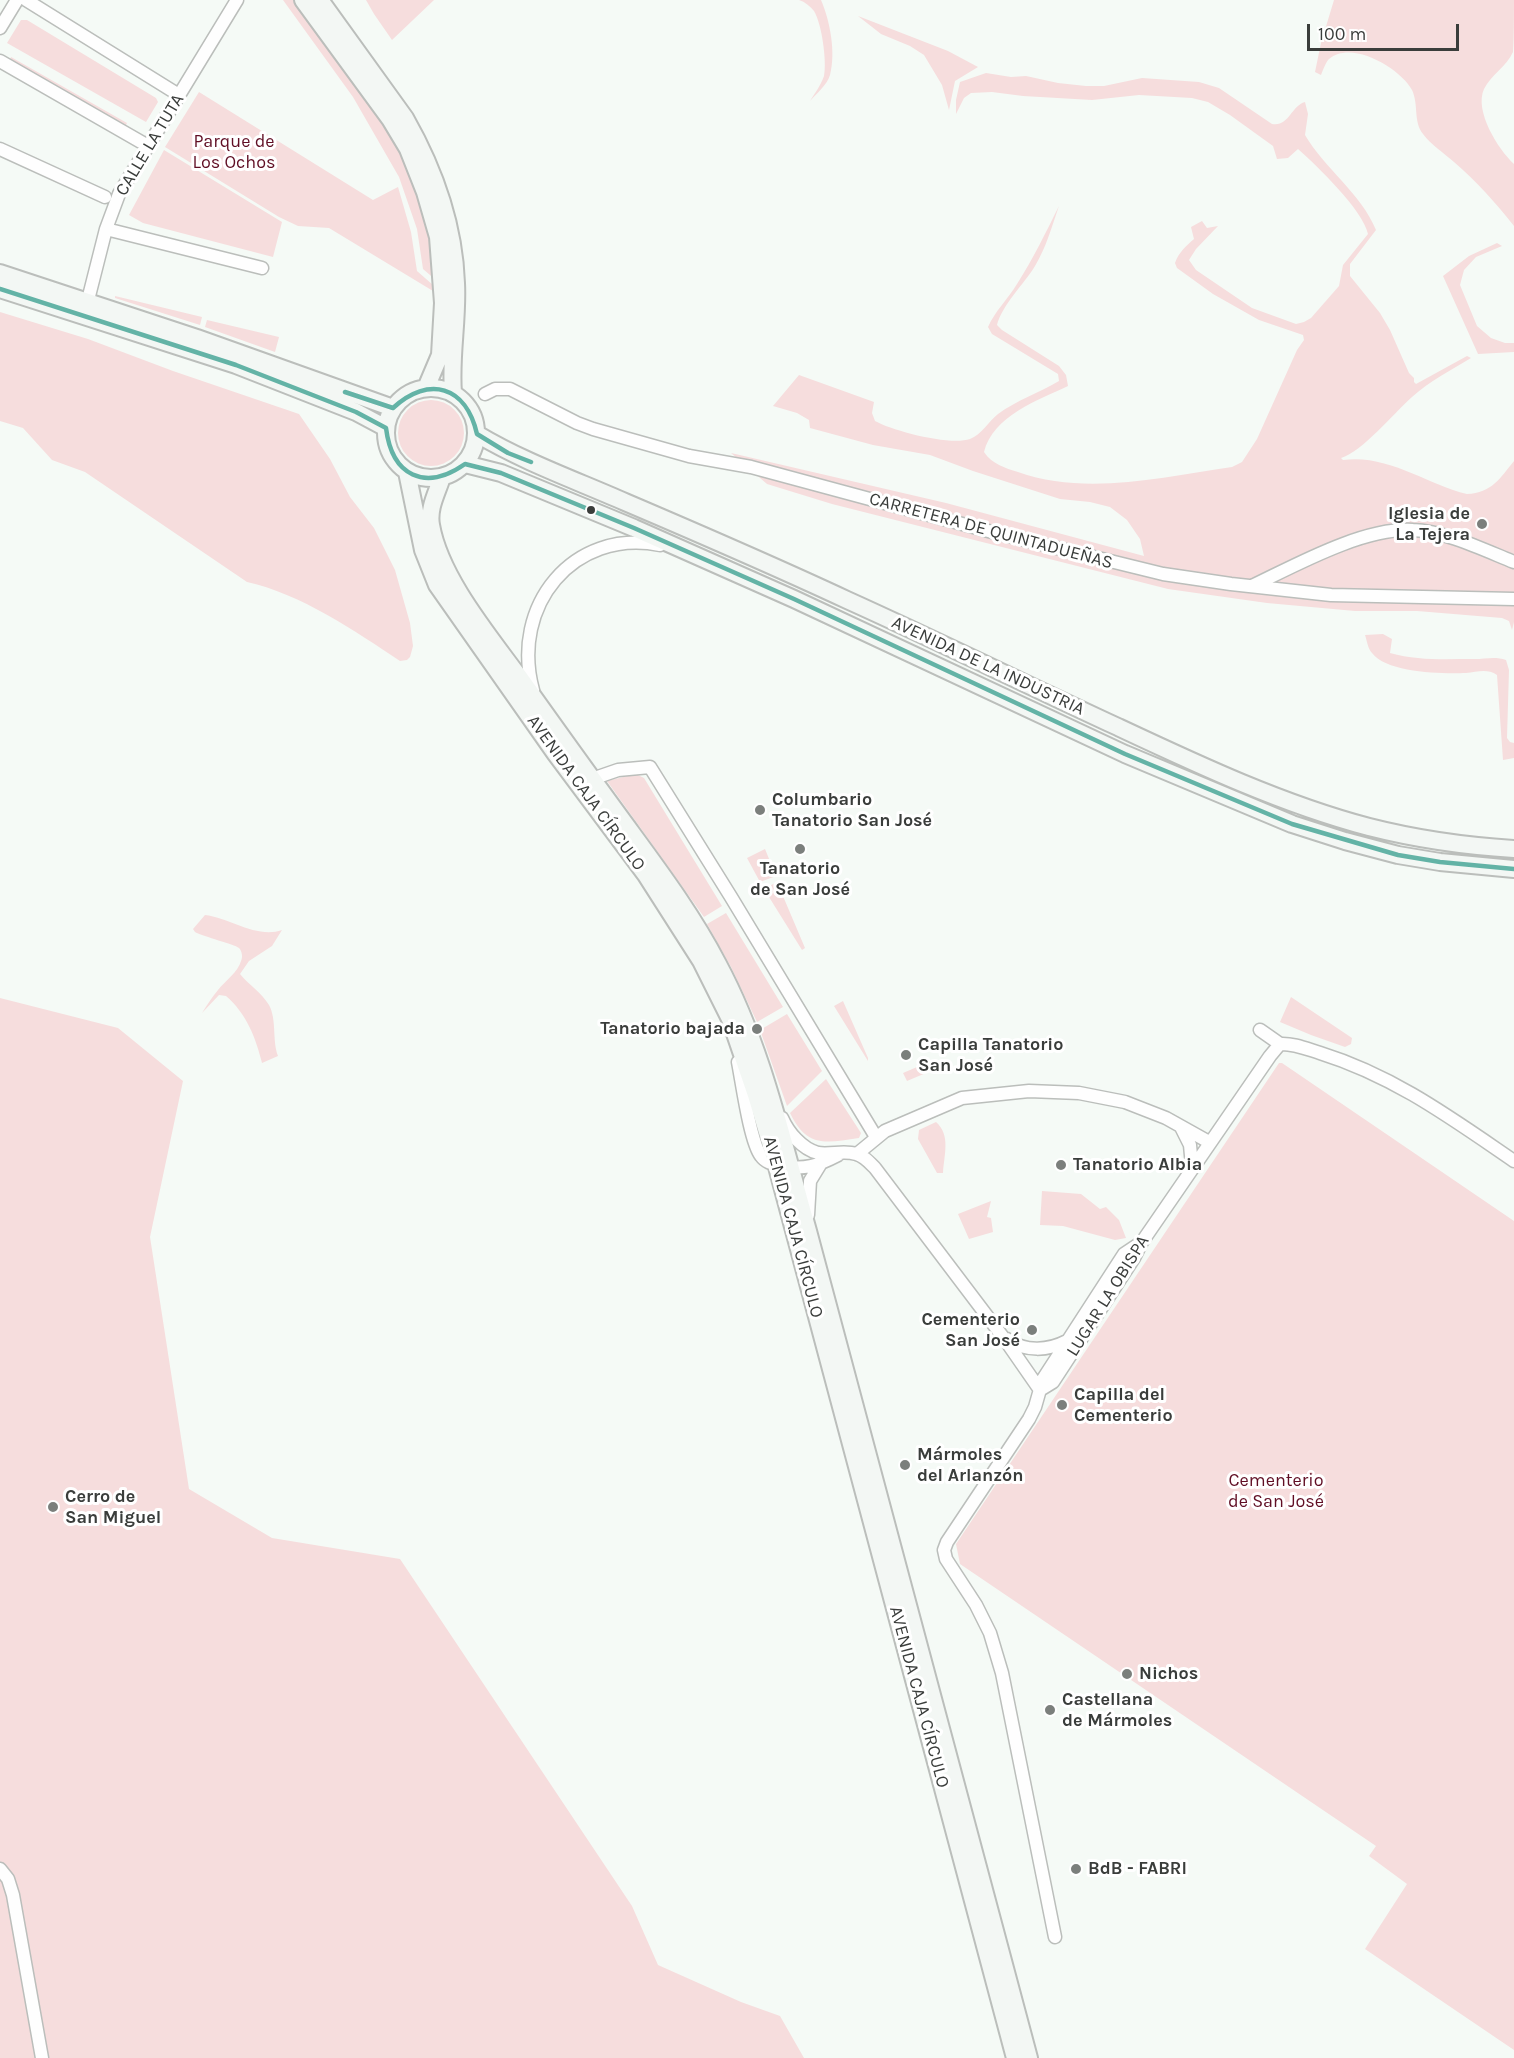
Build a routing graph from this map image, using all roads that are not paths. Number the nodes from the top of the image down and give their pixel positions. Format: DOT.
graph roads {
  1 [pos="18,0"];
  2 [pos="26,0"];
  3 [pos="237,0"];
  4 [pos="303,0"];
  5 [pos="320,0"];
  6 [pos="0,28"];
  7 [pos="0,61"];
  8 [pos="179,95"];
  9 [pos="148,146"];
  10 [pos="0,148"];
  11 [pos="105,197"];
  12 [pos="106,229"];
  13 [pos="262,268"];
  14 [pos="0,273"];
  15 [pos="0,289"];
  16 [pos="87,300"];
  17 [pos="426,388"];
  18 [pos="453,393"];
  19 [pos="485,394"];
  20 [pos="393,408"];
  21 [pos="386,429"];
  22 [pos="477,434"];
  23 [pos="465,464"];
  24 [pos="407,472"];
  25 [pos="442,477"];
  26 [pos="1514,562"];
  27 [pos="761,584"];
  28 [pos="1251,587"];
  29 [pos="1514,599"];
  30 [pos="535,700"];
  31 [pos="592,779"];
  32 [pos="1514,849"];
  33 [pos="1514,869"];
  34 [pos="1260,1030"];
  35 [pos="1280,1044"];
  36 [pos="764,1072"];
  37 [pos="1180,1126"];
  38 [pos="876,1137"];
  39 [pos="1209,1143"];
  40 [pos="857,1154"];
  41 [pos="819,1158"];
  42 [pos="1514,1161"];
  43 [pos="1192,1167"];
  44 [pos="782,1170"];
  45 [pos="808,1231"];
  46 [pos="1142,1242"];
  47 [pos="1001,1334"];
  48 [pos="1068,1340"];
  49 [pos="1040,1390"];
  50 [pos="0,1869"];
  51 [pos="1055,1937"];
  52 [pos="42,2058"];
  53 [pos="1015,2058"];
  54 [pos="1029,2058"];
  1 -- 6 [label="street"];
  2 -- 8 [label="street"];
  3 -- 8 [label="street, CALLE LA TUTA"];
  4 -- 17 [label="main road"];
  5 -- 18 [label="main road"];
  7 -- 9 [label="street"];
  8 -- 9 [label="street, CALLE LA TUTA"];
  9 -- 12 [label="street, CALLE LA TUTA"];
  10 -- 11 [label="street"];
  12 -- 13 [label="street"];
  12 -- 16 [label="street, CALLE LA TUTA"];
  14 -- 16 [label="main road"];
  15 -- 21 [label="main road"];
  16 -- 20 [label="main road"];
  17 -- 18 [label="main road"];
  17 -- 20 [label="main road"];
  18 -- 22 [label="main road"];
  19 -- 28 [label="street, CARRETERA DE QUINTADUEÑAS"];
  20 -- 21 [label="main road"];
  21 -- 24 [label="main road"];
  22 -- 23 [label="main road"];
  22 -- 32 [label="main road, AVENIDA DE LA INDUSTRIA"];
  23 -- 25 [label="main road"];
  23 -- 27 [label="main road, AVENIDA DE LA INDUSTRIA"];
  24 -- 25 [label="main road"];
  24 -- 44 [label="main road, AVENIDA CAJA CÍRCULO"];
  25 -- 30 [label="main road, AVENIDA CAJA CÍRCULO"];
  26 -- 28 [label="street"];
  27 -- 30 [label="street, AVENIDA DE LA INDUSTRIA"];
  27 -- 33 [label="main road, AVENIDA DE LA INDUSTRIA"];
  28 -- 29 [label="street, CARRETERA DE QUINTADUEÑAS"];
  30 -- 31 [label="main road, AVENIDA CAJA CÍRCULO"];
  31 -- 36 [label="main road, AVENIDA CAJA CÍRCULO"];
  31 -- 38 [label="street"];
  34 -- 35 [label="street"];
  35 -- 39 [label="street, LUGAR LA OBISPA"];
  35 -- 42 [label="street"];
  36 -- 41 [label="street"];
  36 -- 44 [label="main road, AVENIDA CAJA CÍRCULO"];
  37 -- 38 [label="street"];
  37 -- 39 [label="street"];
  37 -- 43 [label="street"];
  38 -- 40 [label="street"];
  39 -- 43 [label="street, LUGAR LA OBISPA"];
  40 -- 41 [label="street"];
  40 -- 47 [label="street"];
  41 -- 44 [label="street"];
  41 -- 45 [label="street"];
  43 -- 46 [label="street, LUGAR LA OBISPA"];
  44 -- 45 [label="main road, AVENIDA CAJA CÍRCULO"];
  44 -- 53 [label="main road, AVENIDA CAJA CÍRCULO"];
  45 -- 54 [label="main road, AVENIDA CAJA CÍRCULO"];
  46 -- 48 [label="street"];
  46 -- 49 [label="street, LUGAR LA OBISPA"];
  47 -- 48 [label="street"];
  47 -- 49 [label="street"];
  48 -- 49 [label="street"];
  49 -- 51 [label="street, LUGAR LA OBISPA"];
  50 -- 52 [label="street"];
}
